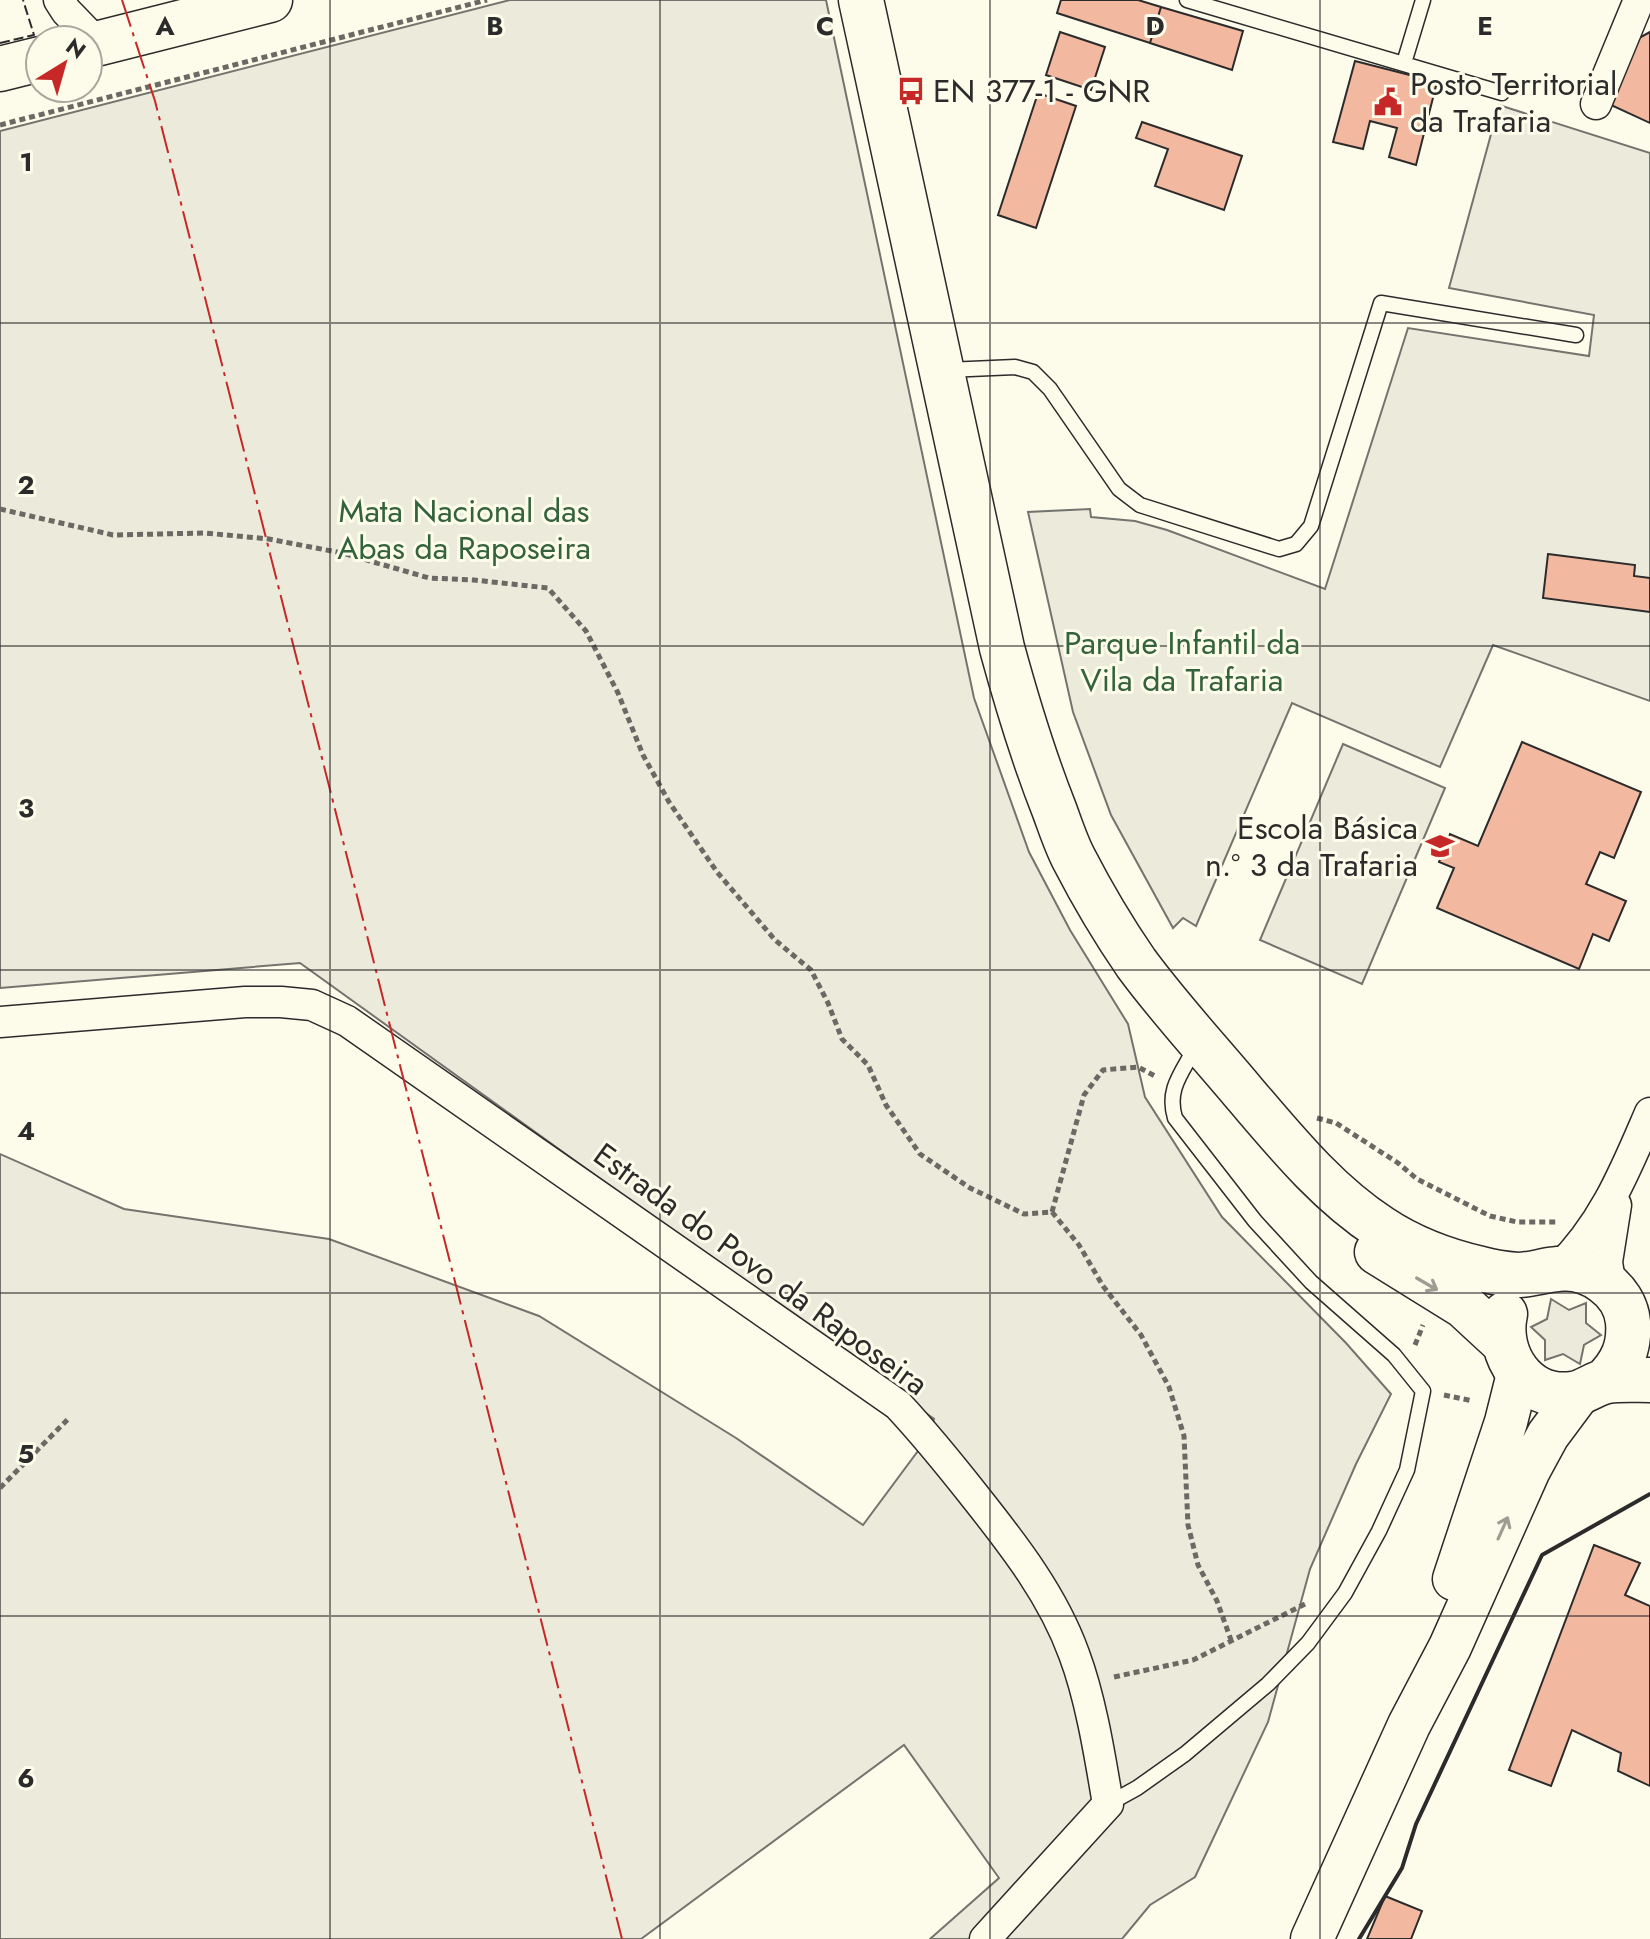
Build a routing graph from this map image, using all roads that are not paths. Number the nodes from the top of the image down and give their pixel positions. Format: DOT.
graph roads {
  1 [pos="59,0"];
  2 [pos="270,0"];
  3 [pos="861,0"];
  4 [pos="1187,0"];
  5 [pos="1423,0"];
  6 [pos="1639,0"];
  7 [pos="76,24"];
  8 [pos="104,42"];
  9 [pos="24,63"];
  10 [pos="1404,63"];
  11 [pos="0,69"];
  12 [pos="1502,93"];
  13 [pos="1596,104"];
  14 [pos="1576,335"];
  15 [pos="942,370"];
  16 [pos="0,1022"];
  17 [pos="1200,1039"];
  18 [pos="1650,1113"];
  19 [pos="1297,1128"];
  20 [pos="1626,1169"];
  21 [pos="1549,1271"];
  22 [pos="1629,1308"];
  23 [pos="1511,1359"];
  24 [pos="1650,1380"];
  25 [pos="1592,1387"];
  26 [pos="1409,1725"];
  27 [pos="1108,1804"];
  28 [pos="985,1939"];
  29 [pos="1312,1939"];
  1 -- 7 [label="street"];
  2 -- 8 [label="main road"];
  3 -- 15 [label="main road"];
  4 -- 10 [label="lane"];
  5 -- 10 [label="lane"];
  6 -- 13 [label="street"];
  9 -- 11 [label="main road"];
  10 -- 12 [label="lane"];
  14 -- 15 [label="lane"];
  15 -- 17 [label="main road"];
  16 -- 27 [label="street, Estrada do Povo da Raposeira"];
  17 -- 19 [label="main road"];
  17 -- 27 [label="lane"];
  18 -- 20 [label="street"];
  19 -- 21 [label="main road"];
  19 -- 23 [label="main road, one-way"];
  20 -- 21 [label="street"];
  20 -- 22 [label="street"];
  21 -- 22 [label="main road"];
  21 -- 23 [label="main road"];
  22 -- 25 [label="main road"];
  23 -- 25 [label="main road"];
  23 -- 26 [label="main road"];
  24 -- 25 [label="main road"];
  26 -- 25 [label="main road, one-way"];
  26 -- 29 [label="main road"];
  27 -- 28 [label="street"];
}
